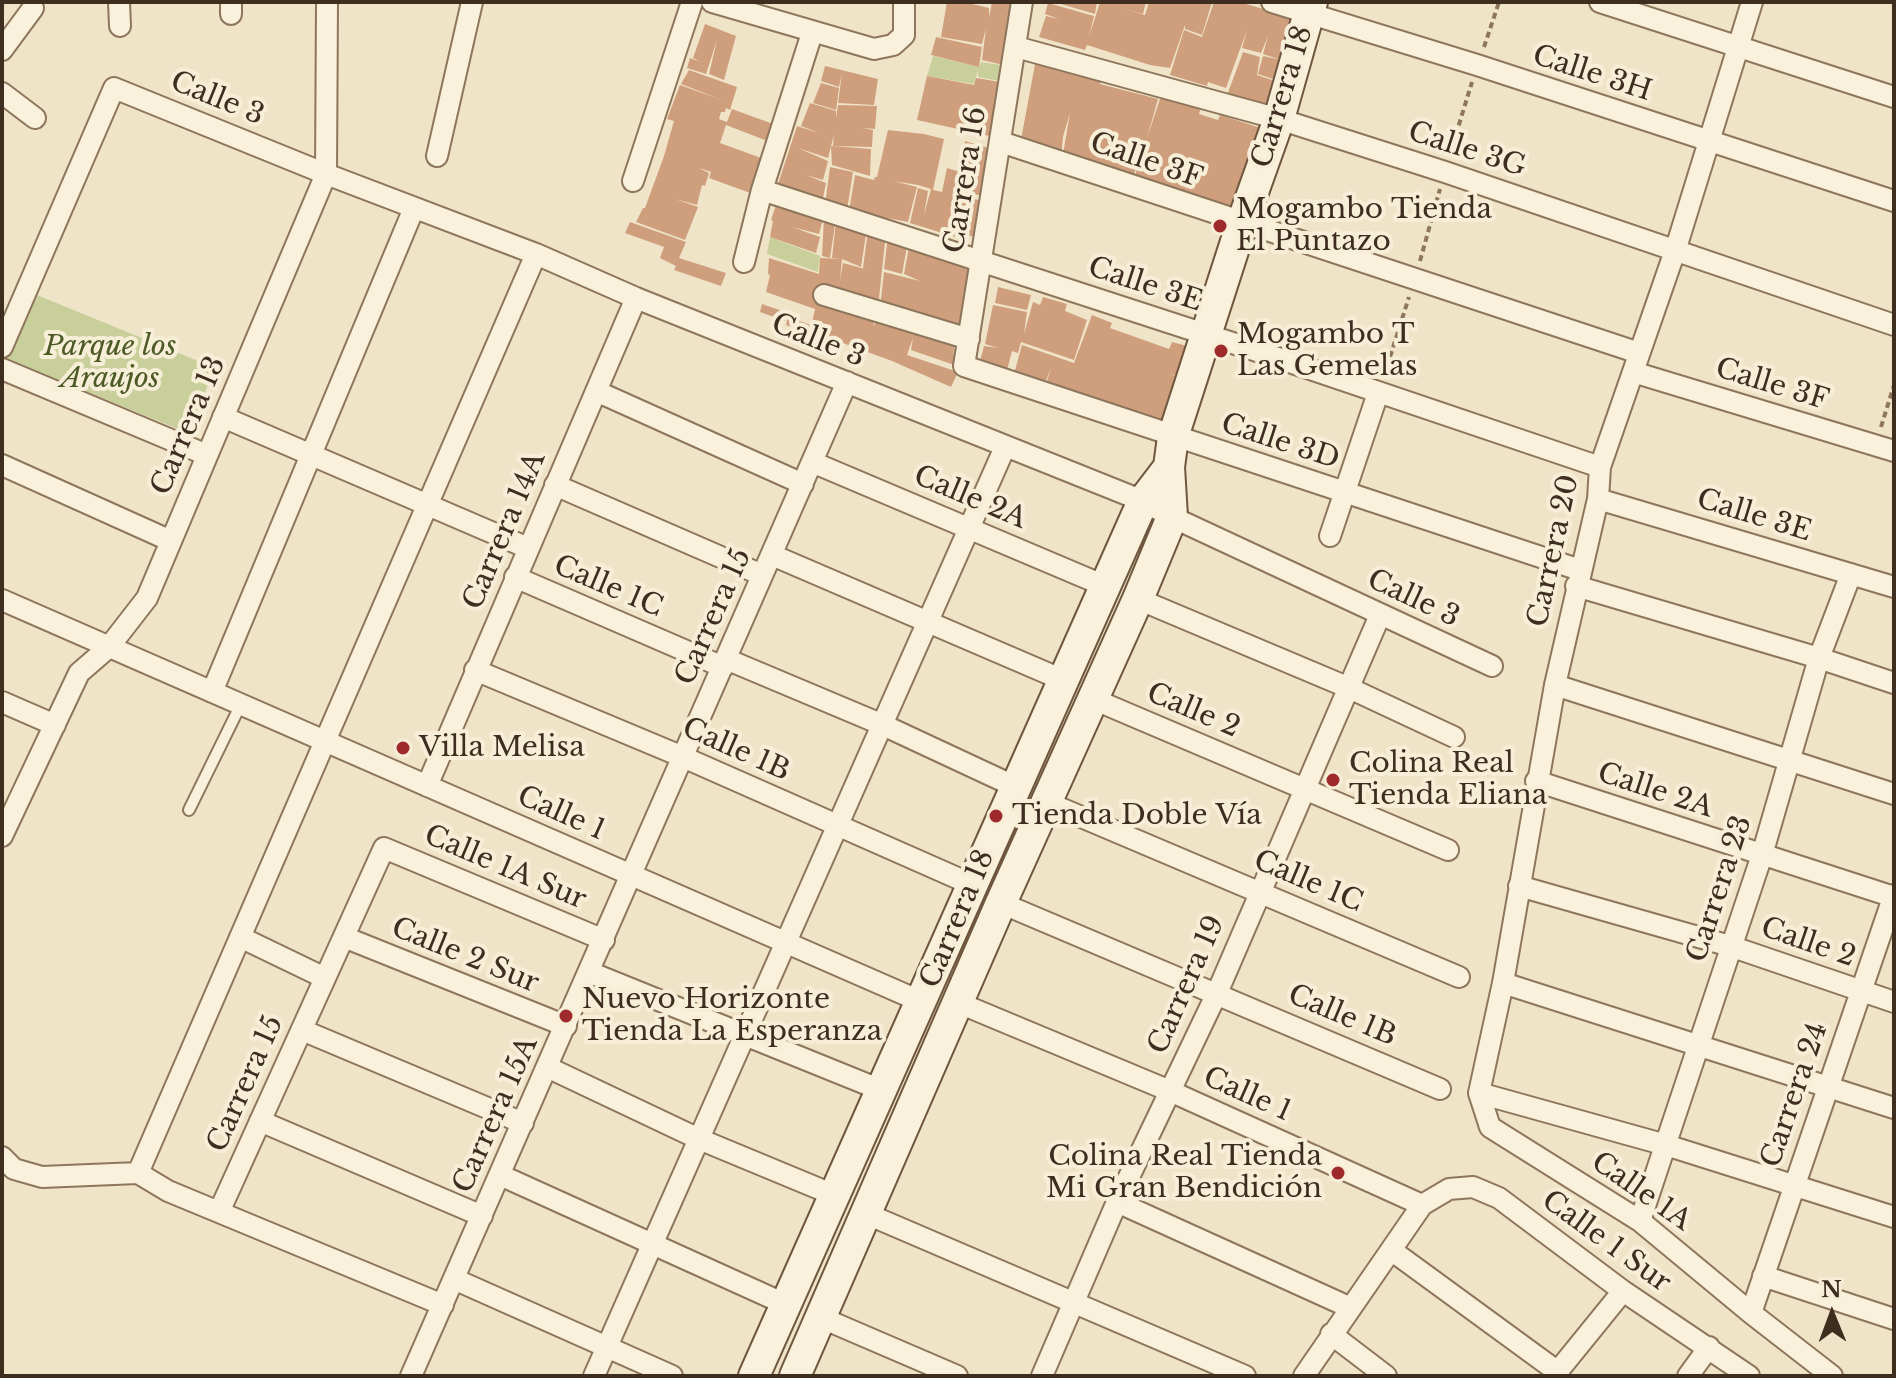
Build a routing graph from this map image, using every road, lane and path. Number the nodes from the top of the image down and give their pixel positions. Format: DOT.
graph roads {
  1 [pos="119,2"];
  2 [pos="327,2"];
  3 [pos="472,2"];
  4 [pos="692,2"];
  5 [pos="712,2"];
  6 [pos="904,2"];
  7 [pos="1022,2"];
  8 [pos="1272,2"];
  9 [pos="1499,2"];
  10 [pos="1600,2"];
  11 [pos="1752,2"];
  12 [pos="33,8"];
  13 [pos="1310,8"];
  14 [pos="120,26"];
  15 [pos="812,33"];
  16 [pos="1738,46"];
  17 [pos="1016,47"];
  18 [pos="2,50"];
  19 [pos="1477,65"];
  20 [pos="2,93"];
  21 [pos="1894,97"];
  22 [pos="35,118"];
  23 [pos="1279,119"];
  24 [pos="1001,142"];
  25 [pos="1710,142"];
  26 [pos="437,156"];
  27 [pos="1445,172"];
  28 [pos="326,174"];
  29 [pos="633,181"];
  30 [pos="762,190"];
  31 [pos="1894,201"];
  32 [pos="414,208"];
  33 [pos="1242,223"];
  34 [pos="1676,248"];
  35 [pos="536,254"];
  36 [pos="744,262"];
  37 [pos="982,262"];
  38 [pos="1415,279"];
  39 [pos="824,295"];
  40 [pos="636,298"];
  41 [pos="1894,325"];
  42 [pos="1206,335"];
  43 [pos="969,339"];
  44 [pos="2,347"];
  45 [pos="1636,362"];
  46 [pos="964,366"];
  47 [pos="2,369"];
  48 [pos="847,382"];
  49 [pos="1894,385"];
  50 [pos="596,391"];
  51 [pos="1378,393"];
  52 [pos="223,417"];
  53 [pos="1173,437"];
  54 [pos="1005,447"];
  55 [pos="1885,448"];
  56 [pos="311,454"];
  57 [pos="207,455"];
  58 [pos="812,462"];
  59 [pos="2,465"];
  60 [pos="1169,467"];
  61 [pos="1600,467"];
  62 [pos="803,484"];
  63 [pos="555,485"];
  64 [pos="1343,492"];
  65 [pos="1598,499"];
  66 [pos="1143,501"];
  67 [pos="427,505"];
  68 [pos="1172,517"];
  69 [pos="969,528"];
  70 [pos="1330,536"];
  71 [pos="171,541"];
  72 [pos="528,548"];
  73 [pos="772,555"];
  74 [pos="1851,574"];
  75 [pos="762,575"];
  76 [pos="515,577"];
  77 [pos="1578,578"];
  78 [pos="1105,586"];
  79 [pos="1894,587"];
  80 [pos="1138,599"];
  81 [pos="2,600"];
  82 [pos="1380,615"];
  83 [pos="928,623"];
  84 [pos="109,647"];
  85 [pos="1819,658"];
  86 [pos="724,663"];
  87 [pos="1492,666"];
  88 [pos="475,670"];
  89 [pos="1063,680"];
  90 [pos="1894,683"];
  91 [pos="1555,685"];
  92 [pos="1347,687"];
  93 [pos="212,692"];
  94 [pos="1093,699"];
  95 [pos="2,702"];
  96 [pos="241,704"];
  97 [pos="55,725"];
  98 [pos="883,725"];
  99 [pos="1041,730"];
  100 [pos="1454,737"];
  101 [pos="325,741"];
  102 [pos="1073,745"];
  103 [pos="683,757"];
  104 [pos="1790,760"];
  105 [pos="1536,781"];
  106 [pos="427,786"];
  107 [pos="1016,787"];
  108 [pos="1304,789"];
  109 [pos="1894,794"];
  110 [pos="1046,802"];
  111 [pos="189,810"];
  112 [pos="7,811"];
  113 [pos="837,826"];
  114 [pos="2,836"];
  115 [pos="384,848"];
  116 [pos="1448,850"];
  117 [pos="1762,855"];
  118 [pos="632,876"];
  119 [pos="973,885"];
  120 [pos="1519,886"];
  121 [pos="1258,892"];
  122 [pos="1894,896"];
  123 [pos="1001,903"];
  124 [pos="240,937"];
  125 [pos="344,937"];
  126 [pos="604,940"];
  127 [pos="785,944"];
  128 [pos="1730,946"];
  129 [pos="589,972"];
  130 [pos="1459,977"];
  131 [pos="325,978"];
  132 [pos="1503,983"];
  133 [pos="1860,990"];
  134 [pos="1217,993"];
  135 [pos="922,1002"];
  136 [pos="1894,1002"];
  137 [pos="959,1003"];
  138 [pos="566,1026"];
  139 [pos="302,1030"];
  140 [pos="744,1036"];
  141 [pos="1696,1047"];
  142 [pos="547,1067"];
  143 [pos="1827,1087"];
  144 [pos="1440,1089"];
  145 [pos="881,1090"];
  146 [pos="1170,1091"];
  147 [pos="1479,1093"];
  148 [pos="1894,1108"];
  149 [pos="260,1121"];
  150 [pos="523,1123"];
  151 [pos="699,1139"];
  152 [pos="1666,1145"];
  153 [pos="2,1157"];
  154 [pos="138,1173"];
  155 [pos="500,1175"];
  156 [pos="1793,1186"];
  157 [pos="834,1195"];
  158 [pos="1117,1202"];
  159 [pos="1422,1205"];
  160 [pos="219,1212"];
  161 [pos="867,1214"];
  162 [pos="482,1216"];
  163 [pos="1894,1217"];
  164 [pos="1640,1221"];
  165 [pos="652,1245"];
  166 [pos="1391,1250"];
  167 [pos="1763,1276"];
  168 [pos="454,1279"];
  169 [pos="1623,1291"];
  170 [pos="1075,1301"];
  171 [pos="785,1304"];
  172 [pos="443,1305"];
  173 [pos="1351,1308"];
  174 [pos="1751,1313"];
  175 [pos="822,1318"];
  176 [pos="1894,1319"];
  177 [pos="1331,1334"];
  178 [pos="1709,1347"];
  179 [pos="606,1348"];
  180 [pos="760,1374"];
  181 [pos="1556,1374"];
  182 [pos="411,1376"];
  183 [pos="594,1376"];
  184 [pos="672,1376"];
  185 [pos="795,1376"];
  186 [pos="957,1376"];
  187 [pos="1042,1376"];
  188 [pos="1245,1376"];
  189 [pos="1304,1376"];
  190 [pos="1386,1376"];
  191 [pos="1688,1376"];
  192 [pos="1749,1376"];
  193 [pos="1832,1376"];
  1 -- 14 [label="street"];
  2 -- 28 [label="street, Carrera 13"];
  3 -- 26 [label="street"];
  4 -- 29 [label="street"];
  5 -- 15 [label="street"];
  6 -- 15 [label="street"];
  7 -- 17 [label="street, Carrera 16"];
  8 -- 13 [label="street, Calle 3H"];
  9 -- 19 [label="path"];
  10 -- 16 [label="street"];
  11 -- 16 [label="street, Carrera 20"];
  12 -- 18 [label="street"];
  13 -- 19 [label="street, Calle 3H"];
  13 -- 23 [label="street, Carrera 18"];
  15 -- 30 [label="street"];
  16 -- 21 [label="street"];
  16 -- 25 [label="street, Carrera 20"];
  17 -- 23 [label="street, Calle 3G"];
  17 -- 24 [label="street, Carrera 16"];
  19 -- 25 [label="street, Calle 3H"];
  19 -- 27 [label="path"];
  20 -- 22 [label="street"];
  23 -- 27 [label="street, Calle 3G"];
  23 -- 33 [label="street, Carrera 18"];
  24 -- 33 [label="street, Calle 3F"];
  24 -- 37 [label="street, Carrera 16"];
  25 -- 31 [label="street, Calle 3H"];
  25 -- 34 [label="street, Carrera 20"];
  27 -- 34 [label="street, Calle 3G"];
  27 -- 38 [label="path"];
  28 -- 32 [label="street, Calle 3"];
  28 -- 44 [label="street, Calle 3"];
  28 -- 52 [label="street, Carrera 13"];
  30 -- 36 [label="street"];
  30 -- 37 [label="street, Calle 3E"];
  32 -- 35 [label="street, Calle 3"];
  32 -- 56 [label="street"];
  33 -- 38 [label="street, Calle 3F"];
  33 -- 42 [label="street, Carrera 18"];
  34 -- 41 [label="street, Calle 3G"];
  34 -- 45 [label="street, Carrera 20"];
  35 -- 40 [label="street, Calle 3"];
  35 -- 67 [label="street"];
  37 -- 42 [label="street, Calle 3E"];
  37 -- 43 [label="street, Carrera 16"];
  38 -- 45 [label="street, Calle 3F"];
  38 -- 51 [label="path"];
  39 -- 43 [label="street"];
  40 -- 48 [label="street, Calle 3"];
  40 -- 50 [label="street, Carrera 14A"];
  42 -- 51 [label="street, Calle 3E"];
  42 -- 53 [label="street, Carrera 18"];
  43 -- 46 [label="street, Carrera 16"];
  45 -- 55 [label="street, Calle 3F"];
  45 -- 61 [label="street, Carrera 20"];
  46 -- 53 [label="street, Calle 3D"];
  47 -- 57 [label="street"];
  48 -- 54 [label="street, Calle 3"];
  48 -- 58 [label="street, Carrera 15"];
  49 -- 55 [label="path"];
  50 -- 62 [label="street"];
  50 -- 63 [label="street, Carrera 14A"];
  51 -- 61 [label="street, Calle 3E"];
  51 -- 64 [label="street"];
  52 -- 56 [label="street"];
  52 -- 57 [label="street, Carrera 13"];
  53 -- 60 [label="street, Carrera 18"];
  53 -- 64 [label="street, Calle 3D"];
  54 -- 66 [label="street, Calle 3"];
  54 -- 69 [label="street"];
  56 -- 67 [label="street"];
  56 -- 93 [label="street"];
  57 -- 71 [label="street, Carrera 13"];
  58 -- 62 [label="street, Carrera 15"];
  58 -- 69 [label="street, Calle 2A"];
  59 -- 71 [label="street"];
  60 -- 66 [label="street, Carrera 18"];
  60 -- 68 [label="street, Carrera 18"];
  61 -- 65 [label="street, Carrera 20"];
  62 -- 73 [label="street, Carrera 15"];
  63 -- 72 [label="street, Carrera 14A"];
  63 -- 75 [label="street"];
  64 -- 70 [label="street"];
  64 -- 77 [label="street, Calle 3D"];
  65 -- 74 [label="street, Calle 3E"];
  65 -- 77 [label="street, Carrera 20"];
  66 -- 68 [label="street, Calle 3"];
  66 -- 78 [label="street, Carrera 18"];
  67 -- 72 [label="street"];
  67 -- 101 [label="street"];
  68 -- 80 [label="street, Carrera 18"];
  68 -- 82 [label="street, Calle 3"];
  69 -- 78 [label="street, Calle 2A"];
  69 -- 83 [label="street"];
  71 -- 84 [label="street, Carrera 13"];
  72 -- 76 [label="street, Carrera 14A"];
  73 -- 75 [label="street, Carrera 15"];
  73 -- 83 [label="street"];
  74 -- 79 [label="street, Calle 3E"];
  74 -- 85 [label="street, Carrera 23"];
  75 -- 86 [label="street, Carrera 15"];
  76 -- 86 [label="street, Calle 1C"];
  76 -- 88 [label="street, Carrera 14A"];
  77 -- 85 [label="street, Calle 3D"];
  77 -- 91 [label="street, Carrera 20"];
  78 -- 89 [label="street, Carrera 18"];
  80 -- 92 [label="street"];
  80 -- 94 [label="street, Carrera 18"];
  81 -- 84 [label="street, Calle 1"];
  82 -- 87 [label="street, Calle 3"];
  82 -- 92 [label="street, Carrera 19"];
  83 -- 89 [label="street"];
  83 -- 98 [label="street"];
  84 -- 93 [label="street, Calle 1"];
  84 -- 97 [label="street, Carrera 13"];
  85 -- 90 [label="street, Calle 3D"];
  85 -- 104 [label="street, Carrera 23"];
  86 -- 98 [label="street, Calle 1C"];
  86 -- 103 [label="street, Carrera 15"];
  88 -- 103 [label="street, Calle 1B"];
  88 -- 106 [label="street, Carrera 14A"];
  89 -- 99 [label="street, Carrera 18"];
  91 -- 104 [label="street"];
  91 -- 105 [label="street, Carrera 20"];
  92 -- 100 [label="street"];
  92 -- 108 [label="street, Carrera 19"];
  93 -- 96 [label="street, Calle 1"];
  94 -- 102 [label="street, Carrera 18"];
  94 -- 108 [label="street, Calle 2"];
  95 -- 97 [label="street"];
  96 -- 101 [label="street, Calle 1"];
  96 -- 111 [label="lane"];
  97 -- 112 [label="street, Carrera 13"];
  98 -- 107 [label="street, Calle 1C"];
  98 -- 113 [label="street"];
  99 -- 102 [label="street"];
  99 -- 107 [label="street, Carrera 18"];
  101 -- 106 [label="street, Calle 1"];
  101 -- 124 [label="street"];
  102 -- 110 [label="street, Carrera 18"];
  103 -- 113 [label="street, Calle 1B"];
  103 -- 118 [label="street, Carrera 15"];
  104 -- 109 [label="street"];
  104 -- 117 [label="street, Carrera 23"];
  105 -- 117 [label="street, Calle 2A"];
  105 -- 120 [label="street, Carrera 20"];
  106 -- 118 [label="street, Calle 1"];
  107 -- 119 [label="street, Carrera 18"];
  108 -- 116 [label="street, Calle 2"];
  108 -- 121 [label="street, Carrera 19"];
  110 -- 121 [label="street, Calle 1C"];
  110 -- 123 [label="street, Carrera 18"];
  112 -- 114 [label="street, Carrera 13"];
  113 -- 119 [label="street, Calle 1B"];
  113 -- 127 [label="street"];
  115 -- 125 [label="street, Carrera 15"];
  115 -- 126 [label="street, Calle 1A Sur"];
  117 -- 122 [label="street, Calle 2A"];
  117 -- 128 [label="street, Carrera 23"];
  118 -- 126 [label="street, Carrera 15A"];
  118 -- 127 [label="street, Calle 1"];
  119 -- 135 [label="street, Carrera 18"];
  120 -- 128 [label="street, Calle 2"];
  120 -- 132 [label="street, Carrera 20"];
  121 -- 130 [label="street, Calle 1C"];
  121 -- 134 [label="street, Carrera 19"];
  122 -- 133 [label="street, Carrera 24"];
  123 -- 134 [label="street, Calle 1B"];
  123 -- 137 [label="street, Carrera 18"];
  124 -- 131 [label="street"];
  124 -- 154 [label="street"];
  125 -- 131 [label="street, Carrera 15"];
  125 -- 138 [label="street, Calle 2 Sur"];
  126 -- 129 [label="street, Carrera 15A"];
  127 -- 135 [label="street, Calle 1"];
  127 -- 140 [label="street"];
  128 -- 133 [label="street, Calle 2"];
  128 -- 141 [label="street, Carrera 23"];
  129 -- 138 [label="street, Carrera 15A"];
  129 -- 140 [label="street"];
  131 -- 139 [label="street, Carrera 15"];
  132 -- 141 [label="street"];
  132 -- 147 [label="street, Carrera 20"];
  133 -- 136 [label="street, Calle 2"];
  133 -- 143 [label="street, Carrera 24"];
  134 -- 144 [label="street, Calle 1B"];
  134 -- 146 [label="street, Carrera 19"];
  135 -- 145 [label="street, Carrera 18"];
  137 -- 146 [label="street, Calle 1"];
  137 -- 161 [label="street, Carrera 18"];
  138 -- 142 [label="street, Carrera 15A"];
  139 -- 149 [label="street, Carrera 15"];
  139 -- 150 [label="street"];
  140 -- 145 [label="street"];
  140 -- 151 [label="street"];
  141 -- 143 [label="street"];
  141 -- 152 [label="street, Carrera 23"];
  142 -- 150 [label="street, Carrera 15A"];
  142 -- 151 [label="street"];
  143 -- 148 [label="street"];
  143 -- 156 [label="street, Carrera 24"];
  145 -- 157 [label="street, Carrera 18"];
  146 -- 158 [label="street, Carrera 19"];
  146 -- 159 [label="street, Calle 1"];
  147 -- 152 [label="street"];
  147 -- 164 [label="street, Calle 1A"];
  149 -- 160 [label="street, Carrera 15"];
  149 -- 162 [label="street"];
  150 -- 155 [label="street, Carrera 15A"];
  151 -- 157 [label="street"];
  151 -- 165 [label="street"];
  152 -- 156 [label="street"];
  152 -- 164 [label="street, Carrera 23"];
  153 -- 154 [label="street"];
  154 -- 160 [label="street"];
  155 -- 162 [label="street, Carrera 15A"];
  155 -- 165 [label="street"];
  156 -- 163 [label="street"];
  156 -- 167 [label="street, Carrera 24"];
  157 -- 171 [label="street, Carrera 18"];
  158 -- 170 [label="street, Carrera 19"];
  158 -- 173 [label="street"];
  159 -- 166 [label="street"];
  159 -- 169 [label="street, Calle 1 Sur"];
  160 -- 172 [label="street"];
  161 -- 170 [label="street"];
  161 -- 175 [label="street, Carrera 18"];
  162 -- 168 [label="street, Carrera 15A"];
  164 -- 174 [label="street, Calle 1A"];
  165 -- 171 [label="street"];
  165 -- 179 [label="street"];
  166 -- 173 [label="street"];
  166 -- 181 [label="street"];
  167 -- 174 [label="street, Carrera 24"];
  167 -- 176 [label="street"];
  168 -- 172 [label="street, Carrera 15A"];
  168 -- 179 [label="street"];
  169 -- 178 [label="street, Calle 1 Sur"];
  169 -- 181 [label="street"];
  170 -- 187 [label="street, Carrera 19"];
  170 -- 188 [label="street"];
  171 -- 180 [label="street, Carrera 18"];
  172 -- 182 [label="street, Carrera 15A"];
  173 -- 177 [label="street"];
  174 -- 193 [label="street"];
  175 -- 185 [label="street, Carrera 18"];
  175 -- 186 [label="street"];
  177 -- 189 [label="street"];
  177 -- 190 [label="street"];
  178 -- 191 [label="street"];
  178 -- 192 [label="street, Calle 1 Sur"];
  179 -- 183 [label="street"];
  179 -- 184 [label="street"];
}
